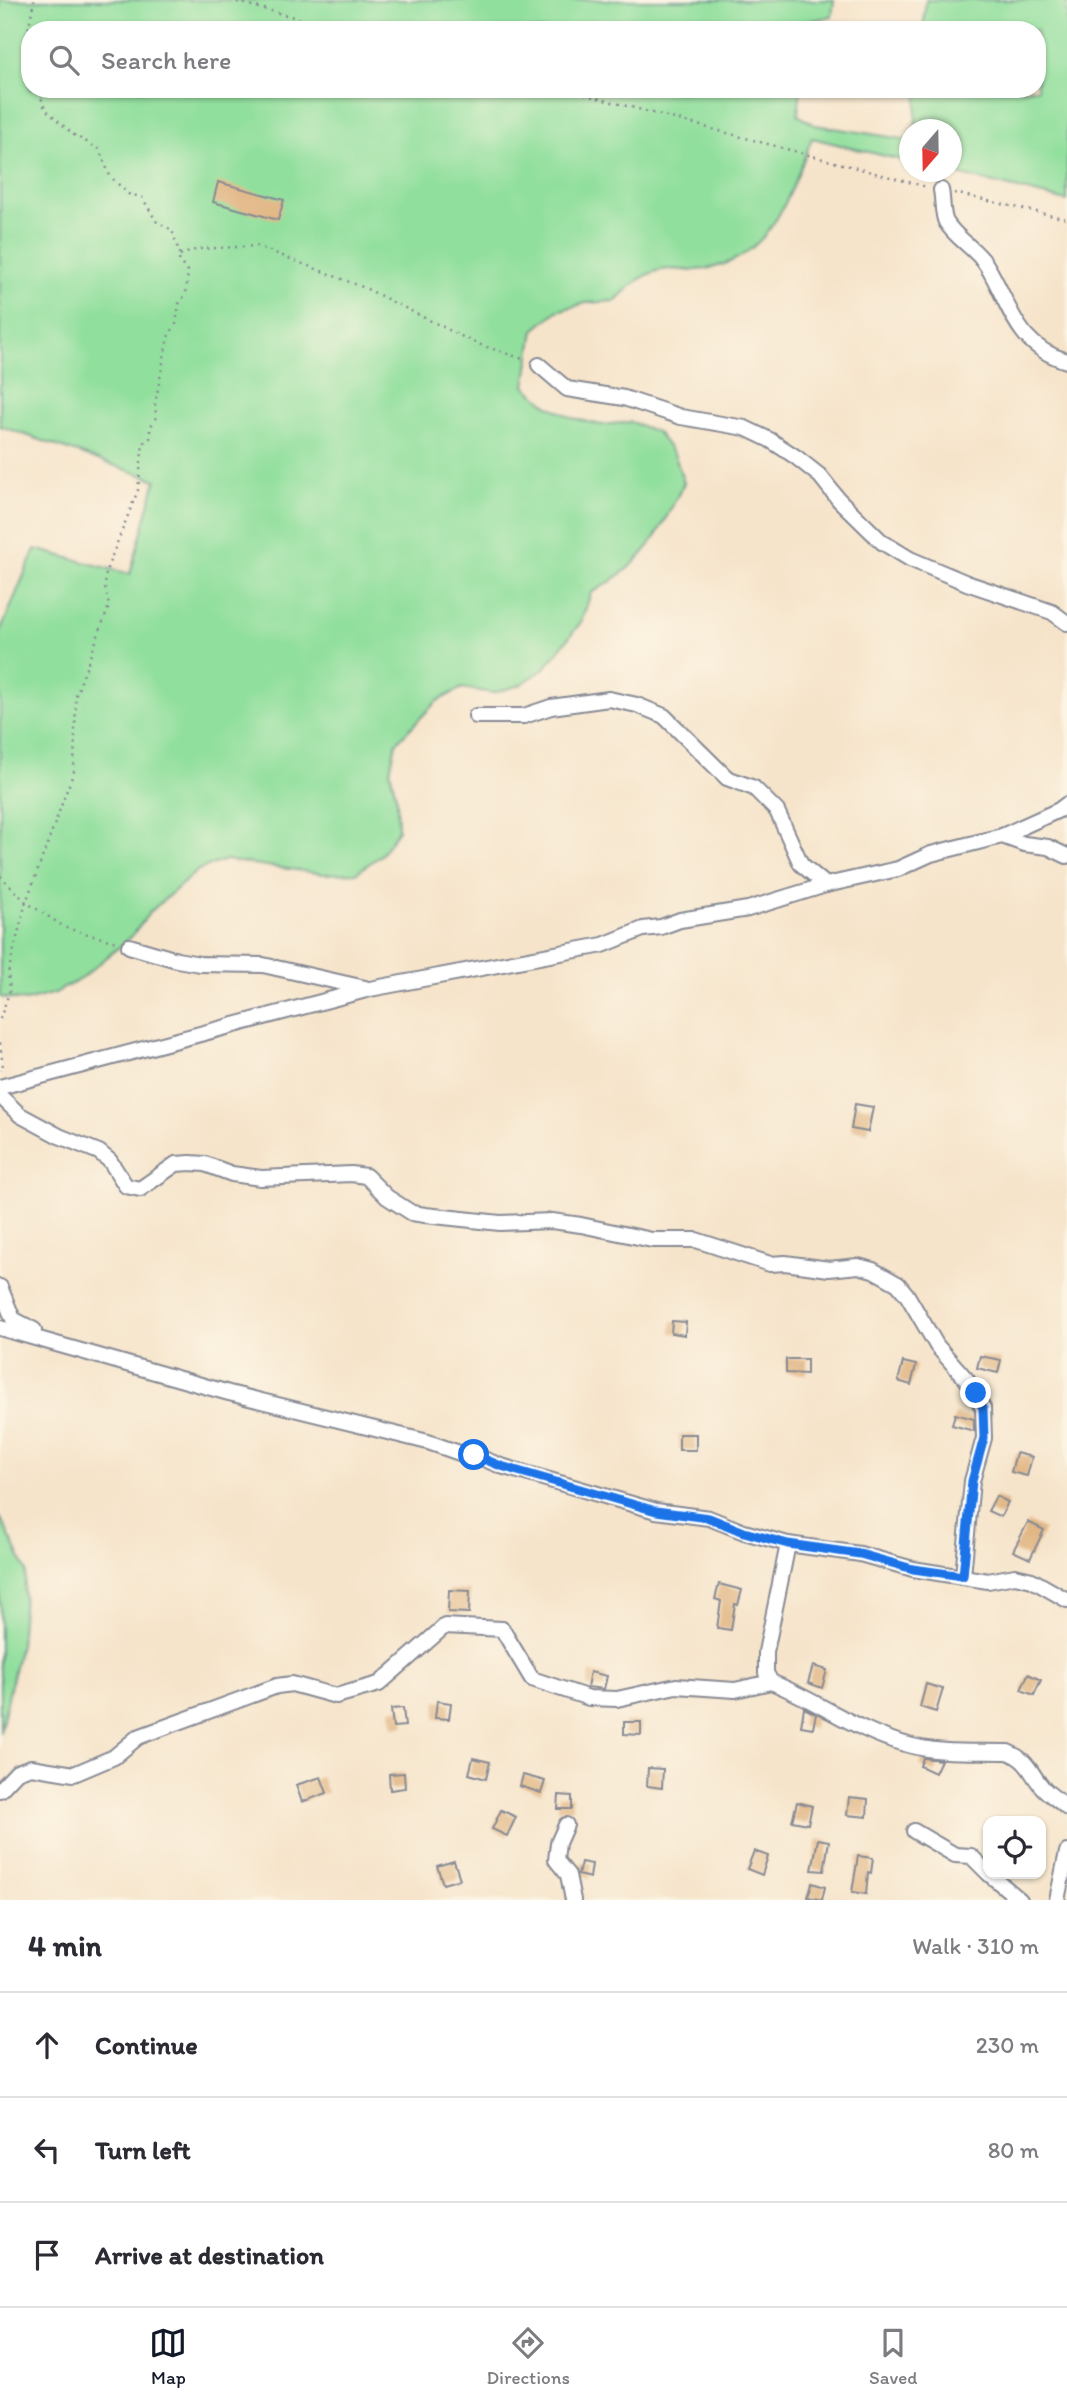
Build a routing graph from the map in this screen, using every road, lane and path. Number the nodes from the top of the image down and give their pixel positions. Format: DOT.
graph roads {
  1 [pos="34,0"];
  2 [pos="230,0"];
  3 [pos="31,21"];
  4 [pos="308,21"];
  5 [pos="41,98"];
  6 [pos="598,98"];
  7 [pos="942,190"];
  8 [pos="1067,219"];
  9 [pos="180,255"];
  10 [pos="1067,361"];
  11 [pos="539,365"];
  12 [pos="1067,623"];
  13 [pos="476,716"];
  14 [pos="1067,804"];
  15 [pos="1002,836"];
  16 [pos="1067,856"];
  17 [pos="0,876"];
  18 [pos="826,885"];
  19 [pos="26,902"];
  20 [pos="129,946"];
  21 [pos="370,989"];
  22 [pos="0,1019"];
  23 [pos="0,1043"];
  24 [pos="0,1070"];
  25 [pos="0,1087"];
  26 [pos="0,1096"];
  27 [pos="0,1287"];
  28 [pos="0,1328"];
  29 [pos="38,1337"];
  30 [pos="788,1544"];
  31 [pos="963,1576"];
  32 [pos="1067,1600"];
  33 [pos="771,1682"];
  34 [pos="0,1790"];
  35 [pos="1067,1808"];
  36 [pos="566,1825"];
  37 [pos="914,1831"];
  38 [pos="1067,1852"];
  39 [pos="983,1869"];
  40 [pos="994,1879"];
  41 [pos="573,1900"];
  42 [pos="1020,1900"];
  43 [pos="1057,1900"];
  1 -- 3 [label="path"];
  2 -- 4 [label="path"];
  5 -- 9 [label="path"];
  6 -- 7 [label="path"];
  7 -- 8 [label="path"];
  7 -- 10 [label="street"];
  9 -- 11 [label="path"];
  9 -- 19 [label="path"];
  11 -- 12 [label="street"];
  13 -- 18 [label="street"];
  14 -- 15 [label="street"];
  15 -- 16 [label="street"];
  15 -- 18 [label="street"];
  17 -- 19 [label="path"];
  18 -- 21 [label="street"];
  19 -- 20 [label="path"];
  19 -- 22 [label="path"];
  20 -- 21 [label="street"];
  21 -- 25 [label="street"];
  23 -- 24 [label="path"];
  26 -- 31 [label="street"];
  27 -- 29 [label="street"];
  28 -- 29 [label="street"];
  29 -- 30 [label="street"];
  30 -- 31 [label="street"];
  30 -- 33 [label="street"];
  31 -- 32 [label="street"];
  33 -- 34 [label="street"];
  33 -- 35 [label="street"];
  36 -- 41 [label="street"];
  37 -- 39 [label="street"];
  38 -- 43 [label="street"];
  40 -- 42 [label="street"];
}
